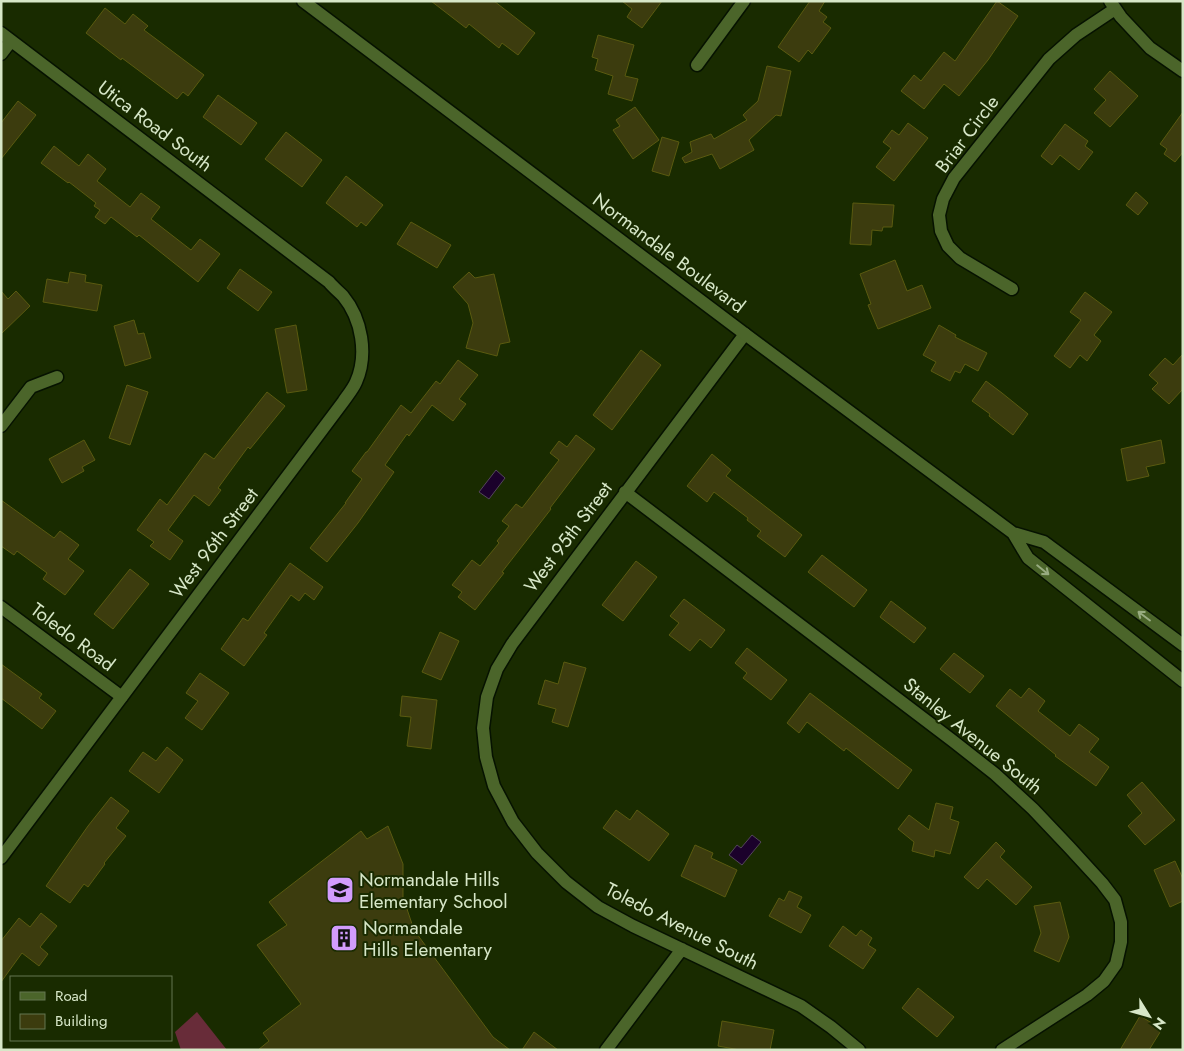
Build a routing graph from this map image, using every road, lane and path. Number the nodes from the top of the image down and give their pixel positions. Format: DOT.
graph roads {
  1 [pos="303,1"];
  2 [pos="744,1"];
  3 [pos="1112,5"];
  4 [pos="6,37"];
  5 [pos="1,54"];
  6 [pos="697,65"];
  7 [pos="1183,71"];
  8 [pos="286,249"];
  9 [pos="1012,289"];
  10 [pos="745,334"];
  11 [pos="57,377"];
  12 [pos="1,426"];
  13 [pos="625,492"];
  14 [pos="1013,533"];
  15 [pos="1,607"];
  16 [pos="1183,645"];
  17 [pos="1183,681"];
  18 [pos="122,698"];
  19 [pos="494,786"];
  20 [pos="1,858"];
  21 [pos="682,949"];
  22 [pos="606,1050"];
  23 [pos="859,1050"];
  24 [pos="1002,1050"];
  1 -- 10 [label="street, Normandale Boulevard"];
  2 -- 6 [label="street"];
  3 -- 7 [label="street"];
  3 -- 9 [label="street, Briar Circle"];
  4 -- 5 [label="street"];
  4 -- 8 [label="street, Utica Road South"];
  8 -- 18 [label="street, West 96th Street"];
  10 -- 13 [label="street, West 95th Street"];
  10 -- 14 [label="street, Normandale Boulevard"];
  11 -- 12 [label="street"];
  13 -- 19 [label="street, West 95th Street"];
  13 -- 24 [label="street, Stanley Avenue South"];
  16 -- 14 [label="street, Normandale Boulevard, one-way"];
  14 -- 17 [label="street, Normandale Boulevard, one-way"];
  15 -- 18 [label="street, Toledo Road"];
  18 -- 20 [label="street, West 96th Street"];
  19 -- 21 [label="street, Toledo Avenue South"];
  21 -- 22 [label="street"];
  21 -- 23 [label="street, Toledo Avenue South"];
}
